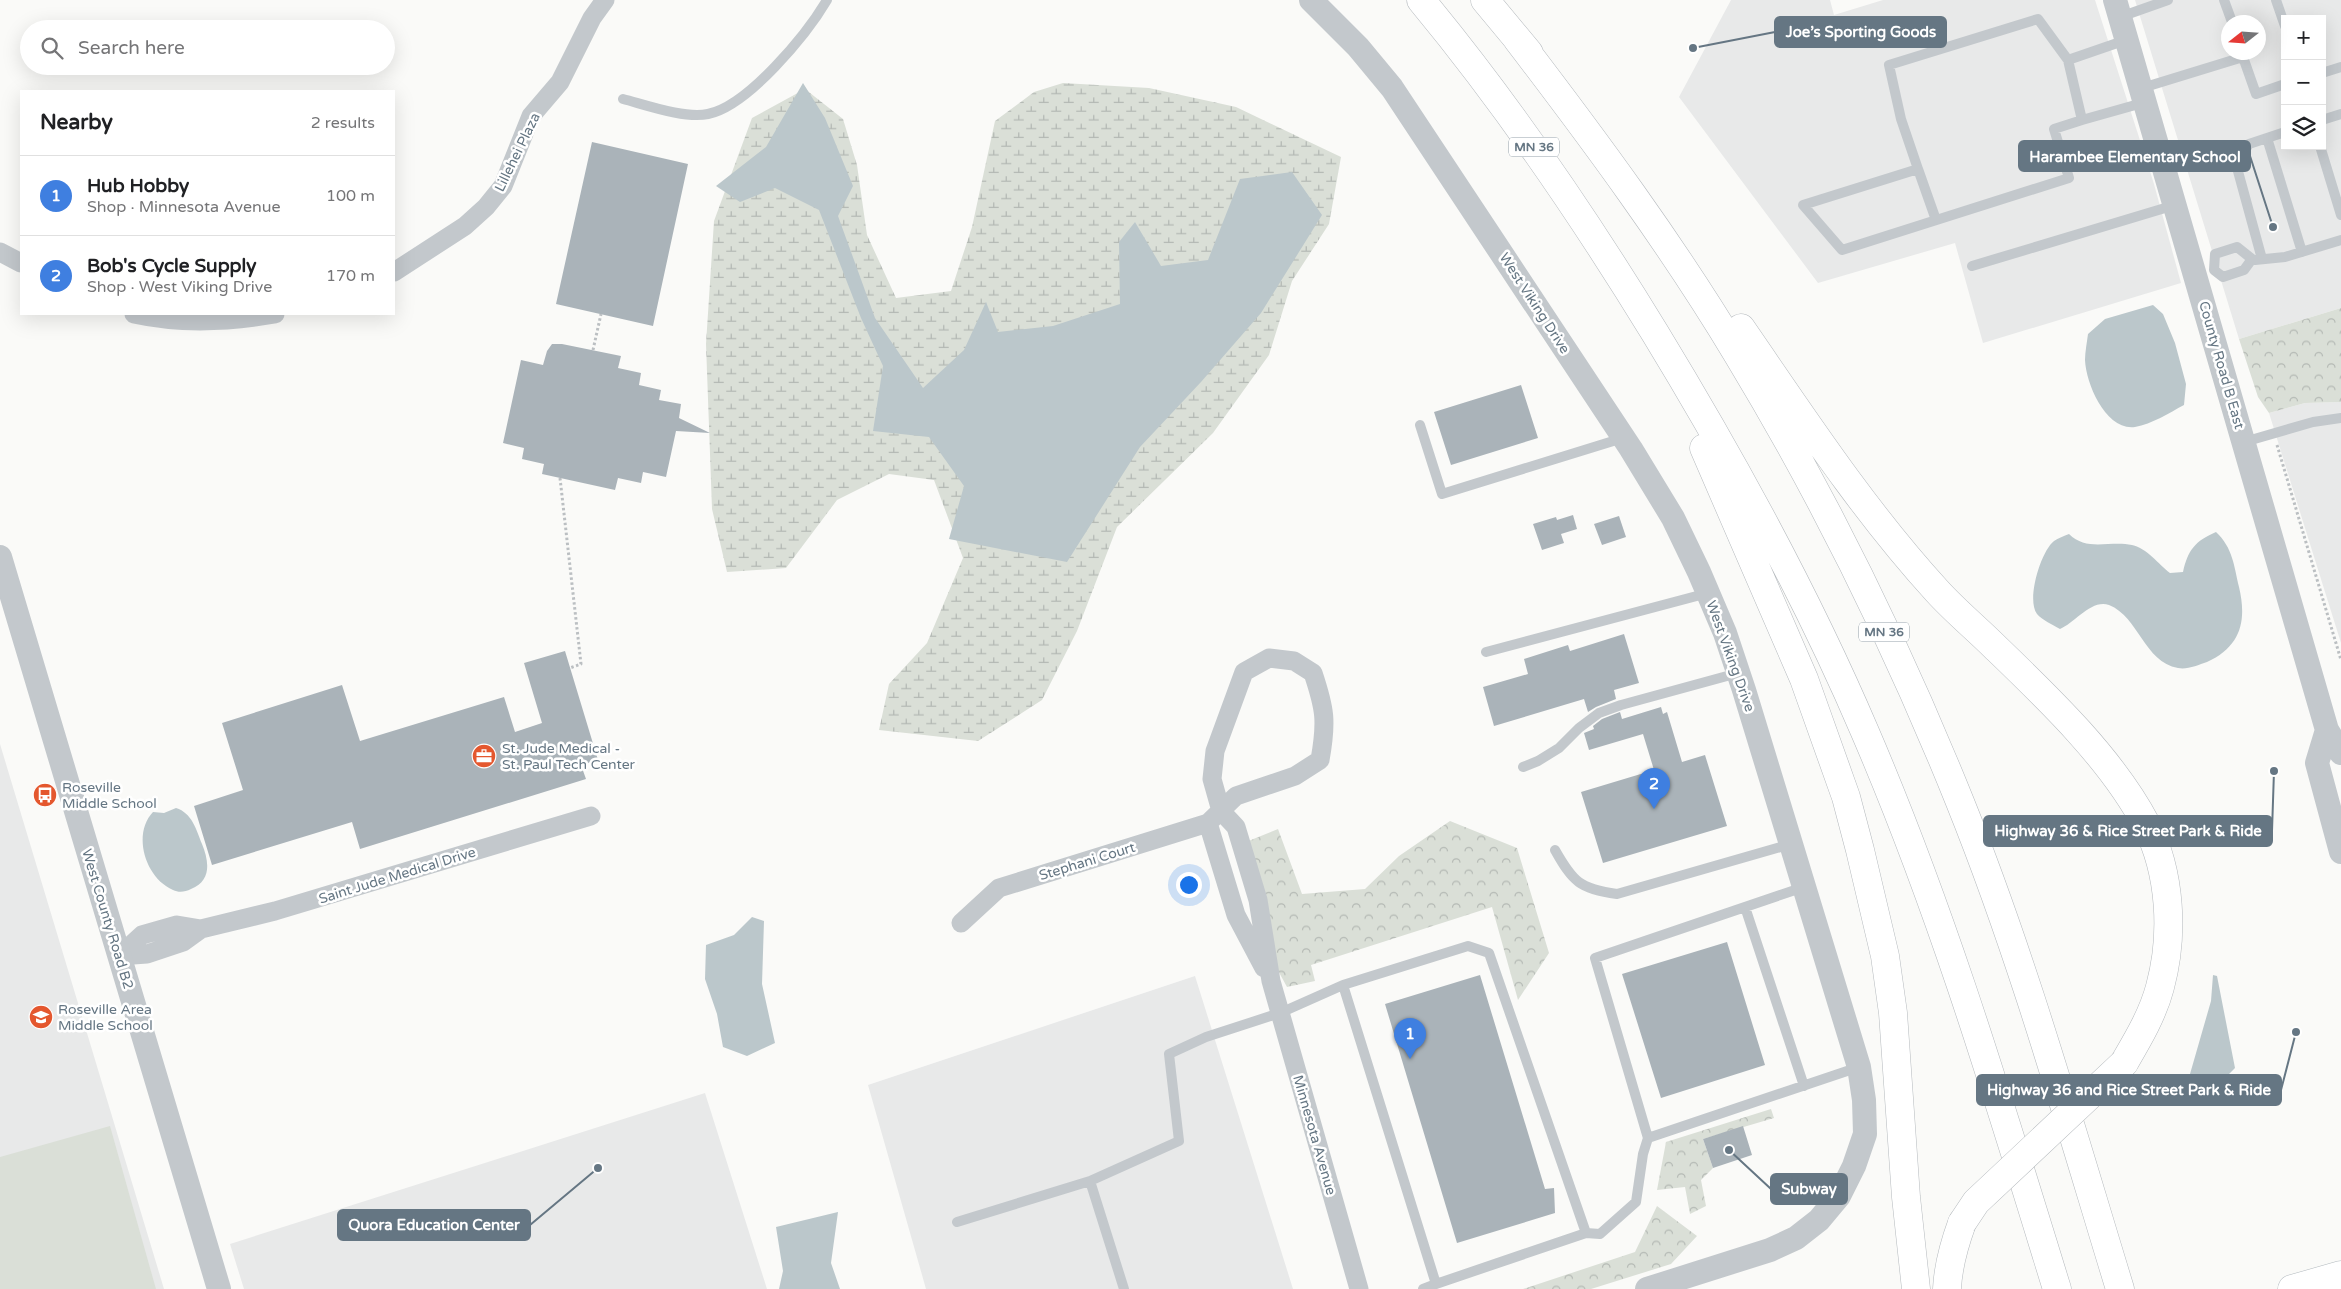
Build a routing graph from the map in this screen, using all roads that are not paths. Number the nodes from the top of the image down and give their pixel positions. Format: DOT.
graph roads {
  1 [pos="605,0"];
  2 [pos="828,0"];
  3 [pos="1311,0"];
  4 [pos="1421,0"];
  5 [pos="1485,0"];
  6 [pos="2168,0"];
  7 [pos="2224,0"];
  8 [pos="2276,0"];
  9 [pos="2118,8"];
  10 [pos="2229,15"];
  11 [pos="2281,15"];
  12 [pos="1517,39"];
  13 [pos="2127,40"];
  14 [pos="2068,60"];
  15 [pos="2230,60"];
  16 [pos="2244,60"];
  17 [pos="2341,67"];
  18 [pos="2326,71"];
  19 [pos="2281,85"];
  20 [pos="2144,95"];
  21 [pos="623,99"];
  22 [pos="2341,114"];
  23 [pos="2326,119"];
  24 [pos="2082,120"];
  25 [pos="2281,133"];
  26 [pos="2267,138"];
  27 [pos="2321,150"];
  28 [pos="1918,169"];
  29 [pos="2176,205"];
  30 [pos="2341,215"];
  31 [pos="1936,220"];
  32 [pos="2341,240"];
  33 [pos="0,252"];
  34 [pos="2302,252"];
  35 [pos="2257,259"];
  36 [pos="20,262"];
  37 [pos="1972,266"];
  38 [pos="395,271"];
  39 [pos="2205,273"];
  40 [pos="1636,302"];
  41 [pos="141,315"];
  42 [pos="264,315"];
  43 [pos="2341,418"];
  44 [pos="1420,425"];
  45 [pos="1624,438"];
  46 [pos="2244,442"];
  47 [pos="0,557"];
  48 [pos="1708,593"];
  49 [pos="1486,652"];
  50 [pos="1738,673"];
  51 [pos="2327,730"];
  52 [pos="2341,753"];
  53 [pos="1523,767"];
  54 [pos="591,816"];
  55 [pos="1214,817"];
  56 [pos="1791,844"];
  57 [pos="1555,850"];
  58 [pos="2341,852"];
  59 [pos="1804,887"];
  60 [pos="1745,907"];
  61 [pos="961,923"];
  62 [pos="119,956"];
  63 [pos="1271,981"];
  64 [pos="1343,985"];
  65 [pos="1280,1013"];
  66 [pos="1859,1068"];
  67 [pos="1804,1086"];
  68 [pos="1648,1138"];
  69 [pos="1090,1181"];
  70 [pos="1906,1197"];
  71 [pos="957,1222"];
  72 [pos="1586,1234"];
  73 [pos="2341,1275"];
  74 [pos="1436,1284"];
  75 [pos="219,1289"];
  76 [pos="1124,1289"];
  77 [pos="1359,1289"];
  78 [pos="1423,1289"];
  79 [pos="1646,1289"];
  80 [pos="1905,1289"];
  81 [pos="1916,1289"];
  82 [pos="1948,1289"];
  83 [pos="2057,1289"];
  84 [pos="2120,1289"];
  85 [pos="2292,1289"];
  1 -- 38 [label="street, Lillehei Plaza"];
  2 -- 21 [label="lane"];
  3 -- 45 [label="street, West Viking Drive"];
  4 -- 40 [label="main road, MN 36"];
  5 -- 12 [label="main road, MN 36"];
  6 -- 9 [label="lane"];
  7 -- 10 [label="lane"];
  8 -- 11 [label="lane"];
  9 -- 13 [label="street, County Road B East"];
  12 -- 82 [label="main road, bridge"];
  12 -- 84 [label="main road, MN 36"];
  13 -- 14 [label="lane"];
  13 -- 20 [label="street, County Road B East"];
  14 -- 24 [label="lane"];
  14 -- 28 [label="lane"];
  15 -- 20 [label="lane"];
  16 -- 19 [label="lane"];
  17 -- 18 [label="lane"];
  20 -- 24 [label="lane"];
  20 -- 29 [label="street, County Road B East"];
  22 -- 23 [label="lane"];
  24 -- 31 [label="lane"];
  25 -- 26 [label="lane"];
  26 -- 34 [label="lane"];
  26 -- 35 [label="lane"];
  27 -- 30 [label="lane"];
  28 -- 31 [label="lane"];
  28 -- 31 [label="lane"];
  29 -- 37 [label="lane"];
  29 -- 39 [label="street, County Road B East"];
  32 -- 34 [label="lane"];
  33 -- 36 [label="street"];
  34 -- 35 [label="lane"];
  35 -- 39 [label="lane"];
  35 -- 39 [label="lane"];
  39 -- 46 [label="street, County Road B East"];
  40 -- 70 [label="main road"];
  40 -- 83 [label="main road, MN 36"];
  41 -- 42 [label="street"];
  43 -- 46 [label="lane"];
  44 -- 45 [label="lane"];
  45 -- 48 [label="street, West Viking Drive"];
  46 -- 51 [label="street, County Road B East"];
  47 -- 62 [label="street, West County Road B2"];
  48 -- 49 [label="lane"];
  48 -- 50 [label="street, West Viking Drive"];
  50 -- 53 [label="lane"];
  50 -- 56 [label="street, West Viking Drive"];
  51 -- 52 [label="street, County Road B East"];
  51 -- 58 [label="street"];
  54 -- 62 [label="street, Saint Jude Medical Drive"];
  55 -- 55 [label="street"];
  55 -- 61 [label="street, Stephani Court"];
  55 -- 63 [label="street, Minnesota Avenue"];
  55 -- 63 [label="street, Minnesota Avenue"];
  56 -- 57 [label="lane"];
  56 -- 59 [label="street, West Viking Drive"];
  59 -- 60 [label="lane"];
  59 -- 66 [label="street, West Viking Drive"];
  60 -- 67 [label="lane"];
  60 -- 68 [label="lane"];
  62 -- 75 [label="street, West County Road B2"];
  63 -- 65 [label="street, Minnesota Avenue"];
  64 -- 65 [label="lane"];
  64 -- 72 [label="lane"];
  64 -- 74 [label="lane"];
  65 -- 69 [label="lane"];
  65 -- 77 [label="street, Minnesota Avenue"];
  66 -- 67 [label="lane"];
  66 -- 79 [label="street, West Viking Drive"];
  67 -- 68 [label="lane"];
  68 -- 72 [label="lane"];
  69 -- 71 [label="lane"];
  69 -- 76 [label="lane"];
  70 -- 80 [label="main road"];
  70 -- 81 [label="main road"];
  72 -- 74 [label="lane"];
  73 -- 85 [label="main road"];
  74 -- 78 [label="lane"];
}
